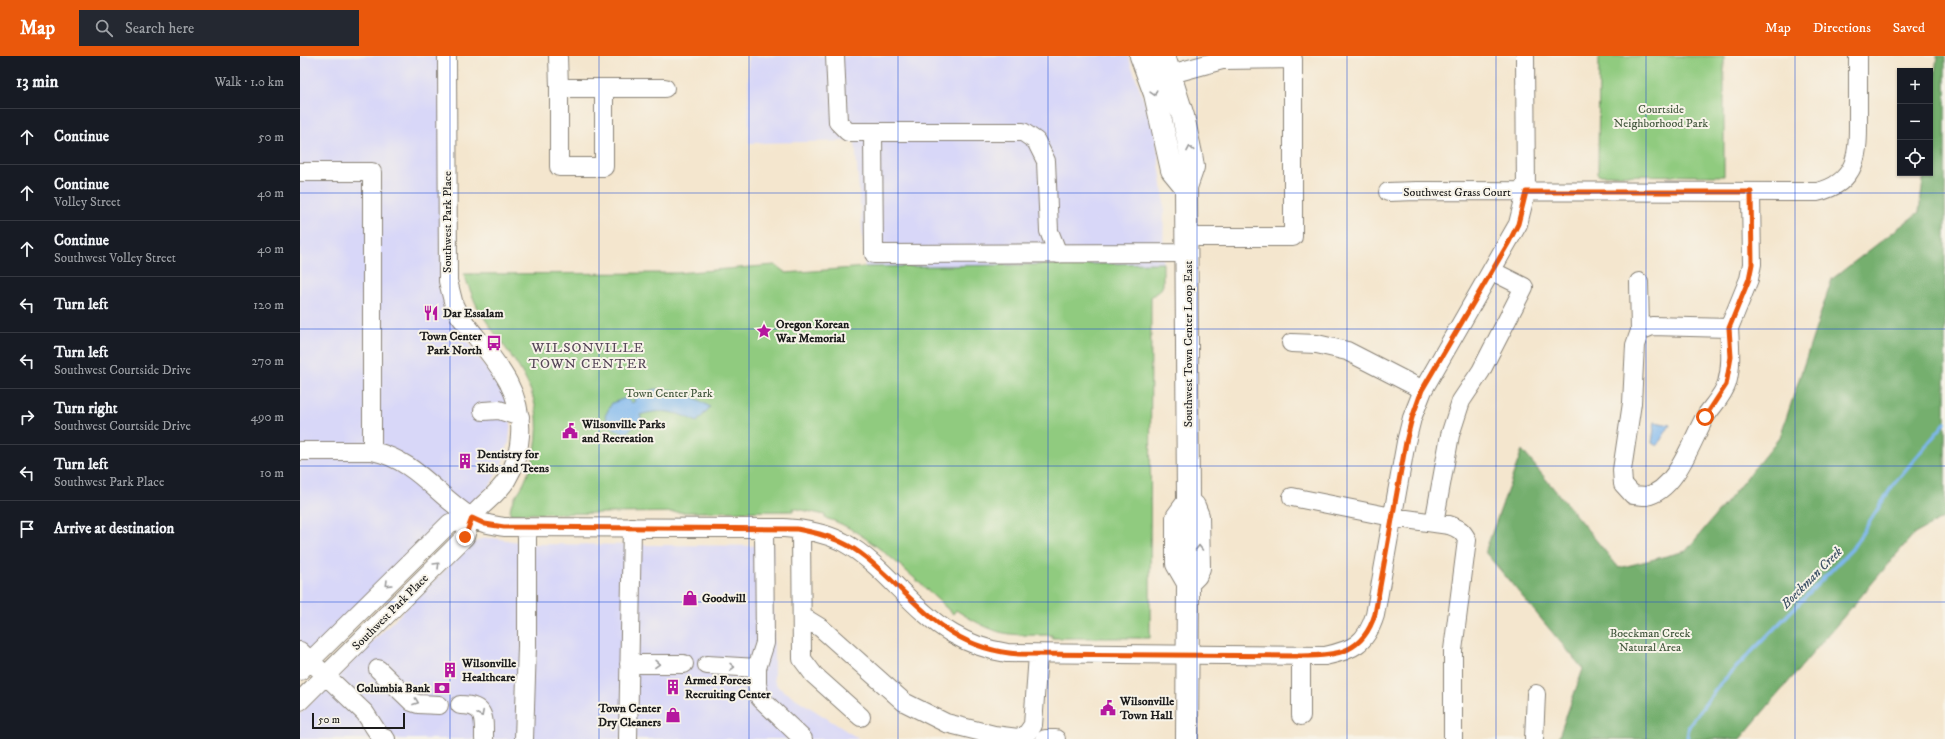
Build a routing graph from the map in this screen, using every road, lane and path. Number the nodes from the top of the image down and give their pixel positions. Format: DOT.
graph roads {
  1 [pos="447,56"];
  2 [pos="558,56"];
  3 [pos="835,56"];
  4 [pos="1141,56"];
  5 [pos="1525,56"];
  6 [pos="1858,56"];
  7 [pos="1167,65"];
  8 [pos="559,88"];
  9 [pos="604,88"];
  10 [pos="665,88"];
  11 [pos="873,132"];
  12 [pos="300,172"];
  13 [pos="1186,187"];
  14 [pos="1388,192"];
  15 [pos="1526,192"];
  16 [pos="1751,192"];
  17 [pos="1188,245"];
  18 [pos="1058,254"];
  19 [pos="1492,271"];
  20 [pos="1639,282"];
  21 [pos="1729,328"];
  22 [pos="1640,331"];
  23 [pos="1291,343"];
  24 [pos="1422,390"];
  25 [pos="514,392"];
  26 [pos="520,417"];
  27 [pos="300,451"];
  28 [pos="372,451"];
  29 [pos="1292,497"];
  30 [pos="1392,517"];
  31 [pos="472,518"];
  32 [pos="1434,523"];
  33 [pos="632,526"];
  34 [pos="527,527"];
  35 [pos="764,528"];
  36 [pos="802,530"];
  37 [pos="802,619"];
  38 [pos="1038,655"];
  39 [pos="1188,655"];
  40 [pos="1301,656"];
  41 [pos="303,661"];
  42 [pos="629,664"];
  43 [pos="684,664"];
  44 [pos="707,665"];
  45 [pos="757,668"];
  46 [pos="378,669"];
  47 [pos="326,675"];
  48 [pos="1536,694"];
  49 [pos="300,700"];
  50 [pos="439,705"];
  51 [pos="460,705"];
  52 [pos="1301,716"];
  53 [pos="861,717"];
  54 [pos="1034,735"];
  55 [pos="386,739"];
  56 [pos="484,739"];
  57 [pos="524,739"];
  58 [pos="628,739"];
  59 [pos="803,739"];
  60 [pos="1045,739"];
  61 [pos="1056,739"];
  62 [pos="1187,739"];
  63 [pos="1453,739"];
  64 [pos="1534,739"];
  1 -- 25 [label="street, Southwest Park Place"];
  2 -- 8 [label="street"];
  3 -- 11 [label="street"];
  4 -- 13 [label="main road, one-way"];
  5 -- 15 [label="street"];
  6 -- 16 [label="street, Southwest Grass Court"];
  13 -- 7 [label="main road, Southwest Town Center Loop East, one-way"];
  7 -- 17 [label="street"];
  8 -- 9 [label="street"];
  8 -- 9 [label="street"];
  9 -- 10 [label="street"];
  11 -- 18 [label="street"];
  11 -- 18 [label="street"];
  12 -- 28 [label="street"];
  13 -- 17 [label="main road, Southwest Town Center Loop East"];
  14 -- 15 [label="street, Southwest Grass Court"];
  15 -- 16 [label="street, Southwest Grass Court"];
  15 -- 19 [label="street"];
  16 -- 21 [label="street"];
  17 -- 18 [label="street"];
  17 -- 39 [label="main road, Southwest Town Center Loop East"];
  19 -- 24 [label="street"];
  19 -- 32 [label="street"];
  20 -- 22 [label="street"];
  21 -- 22 [label="street"];
  21 -- 22 [label="street"];
  23 -- 24 [label="street"];
  24 -- 30 [label="street"];
  25 -- 26 [label="street, Southwest Park Place"];
  25 -- 26 [label="street"];
  26 -- 31 [label="street, Southwest Park Place"];
  27 -- 28 [label="street"];
  28 -- 31 [label="street"];
  29 -- 30 [label="street"];
  30 -- 32 [label="street"];
  30 -- 40 [label="street"];
  31 -- 34 [label="street"];
  31 -- 41 [label="street, Southwest Park Place, one-way"];
  47 -- 31 [label="street, Southwest Park Place, one-way"];
  32 -- 63 [label="street"];
  33 -- 34 [label="street"];
  33 -- 35 [label="street"];
  33 -- 42 [label="street"];
  34 -- 57 [label="street"];
  35 -- 36 [label="street"];
  35 -- 45 [label="street"];
  36 -- 37 [label="street"];
  36 -- 38 [label="street"];
  37 -- 53 [label="street"];
  37 -- 54 [label="street"];
  38 -- 39 [label="street"];
  38 -- 54 [label="street"];
  39 -- 40 [label="street"];
  39 -- 62 [label="main road, Southwest Town Center Loop East"];
  40 -- 52 [label="street"];
  41 -- 47 [label="street"];
  42 -- 43 [label="street, one-way"];
  42 -- 58 [label="street"];
  44 -- 45 [label="street, one-way"];
  45 -- 59 [label="street"];
  46 -- 50 [label="street, one-way"];
  47 -- 49 [label="street, Southwest Park Place"];
  47 -- 55 [label="street"];
  48 -- 64 [label="street"];
  51 -- 56 [label="street, one-way"];
  60 -- 61 [label="street"];
}
